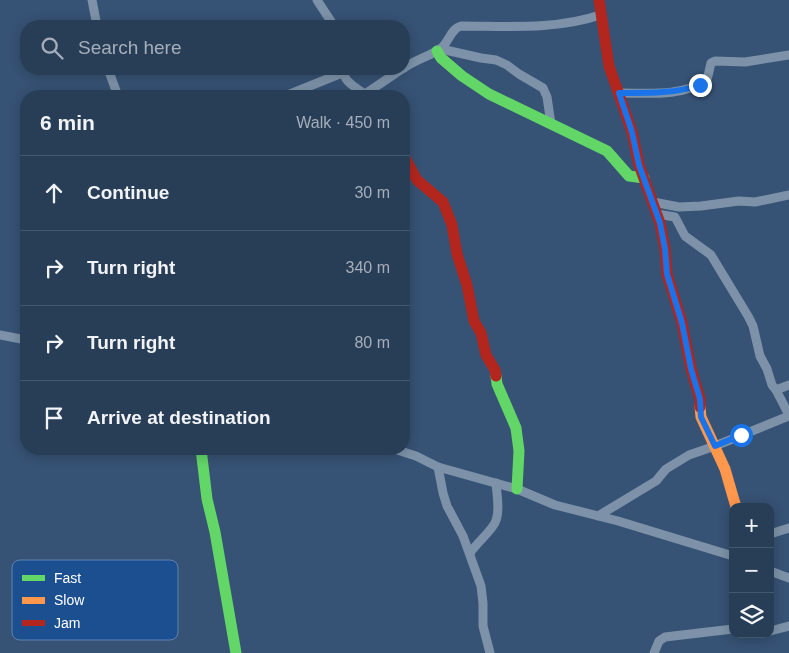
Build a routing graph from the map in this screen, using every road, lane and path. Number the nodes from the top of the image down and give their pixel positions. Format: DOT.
graph roads {
  1 [pos="92,0"];
  2 [pos="317,0"];
  3 [pos="599,0"];
  4 [pos="600,15"];
  5 [pos="96,20"];
  6 [pos="330,20"];
  7 [pos="439,50"];
  8 [pos="789,54"];
  9 [pos="410,63"];
  10 [pos="110,75"];
  11 [pos="333,75"];
  12 [pos="344,75"];
  13 [pos="393,75"];
  14 [pos="116,90"];
  15 [pos="299,90"];
  16 [pos="359,90"];
  17 [pos="373,90"];
  18 [pos="619,93"];
  19 [pos="551,124"];
  20 [pos="410,167"];
  21 [pos="644,178"];
  22 [pos="789,195"];
  23 [pos="653,202"];
  24 [pos="679,207"];
  25 [pos="657,214"];
  26 [pos="676,217"];
  27 [pos="0,335"];
  28 [pos="20,339"];
  29 [pos="789,385"];
  30 [pos="776,390"];
  31 [pos="789,415"];
  32 [pos="715,446"];
  33 [pos="410,454"];
  34 [pos="202,455"];
  35 [pos="438,467"];
  36 [pos="496,483"];
  37 [pos="517,489"];
  38 [pos="735,503"];
  39 [pos="598,516"];
  40 [pos="789,528"];
  41 [pos="774,533"];
  42 [pos="470,553"];
  43 [pos="729,555"];
  44 [pos="774,572"];
  45 [pos="789,578"];
  46 [pos="789,626"];
  47 [pos="729,629"];
  48 [pos="774,630"];
  49 [pos="236,653"];
  50 [pos="490,653"];
  51 [pos="654,653"];
  1 -- 5 [label="street"];
  2 -- 6 [label="street"];
  3 -- 4 [label="street"];
  4 -- 7 [label="street"];
  4 -- 18 [label="street"];
  7 -- 9 [label="street"];
  7 -- 19 [label="street"];
  7 -- 19 [label="street"];
  8 -- 18 [label="street"];
  10 -- 14 [label="street"];
  11 -- 15 [label="street"];
  12 -- 16 [label="street"];
  13 -- 17 [label="street"];
  18 -- 21 [label="street"];
  19 -- 21 [label="street"];
  20 -- 37 [label="street"];
  21 -- 23 [label="street"];
  22 -- 24 [label="street"];
  23 -- 24 [label="street"];
  23 -- 25 [label="street"];
  24 -- 26 [label="street"];
  25 -- 26 [label="street"];
  25 -- 32 [label="street"];
  26 -- 30 [label="street"];
  27 -- 28 [label="street"];
  29 -- 30 [label="street"];
  30 -- 31 [label="street"];
  31 -- 32 [label="street"];
  32 -- 38 [label="street"];
  32 -- 39 [label="street"];
  33 -- 35 [label="street"];
  34 -- 49 [label="street"];
  35 -- 36 [label="street"];
  35 -- 42 [label="street"];
  36 -- 37 [label="street"];
  36 -- 42 [label="street"];
  37 -- 39 [label="street"];
  39 -- 43 [label="street"];
  40 -- 41 [label="street"];
  42 -- 50 [label="street"];
  44 -- 45 [label="street"];
  46 -- 48 [label="street"];
  47 -- 51 [label="street"];
}
